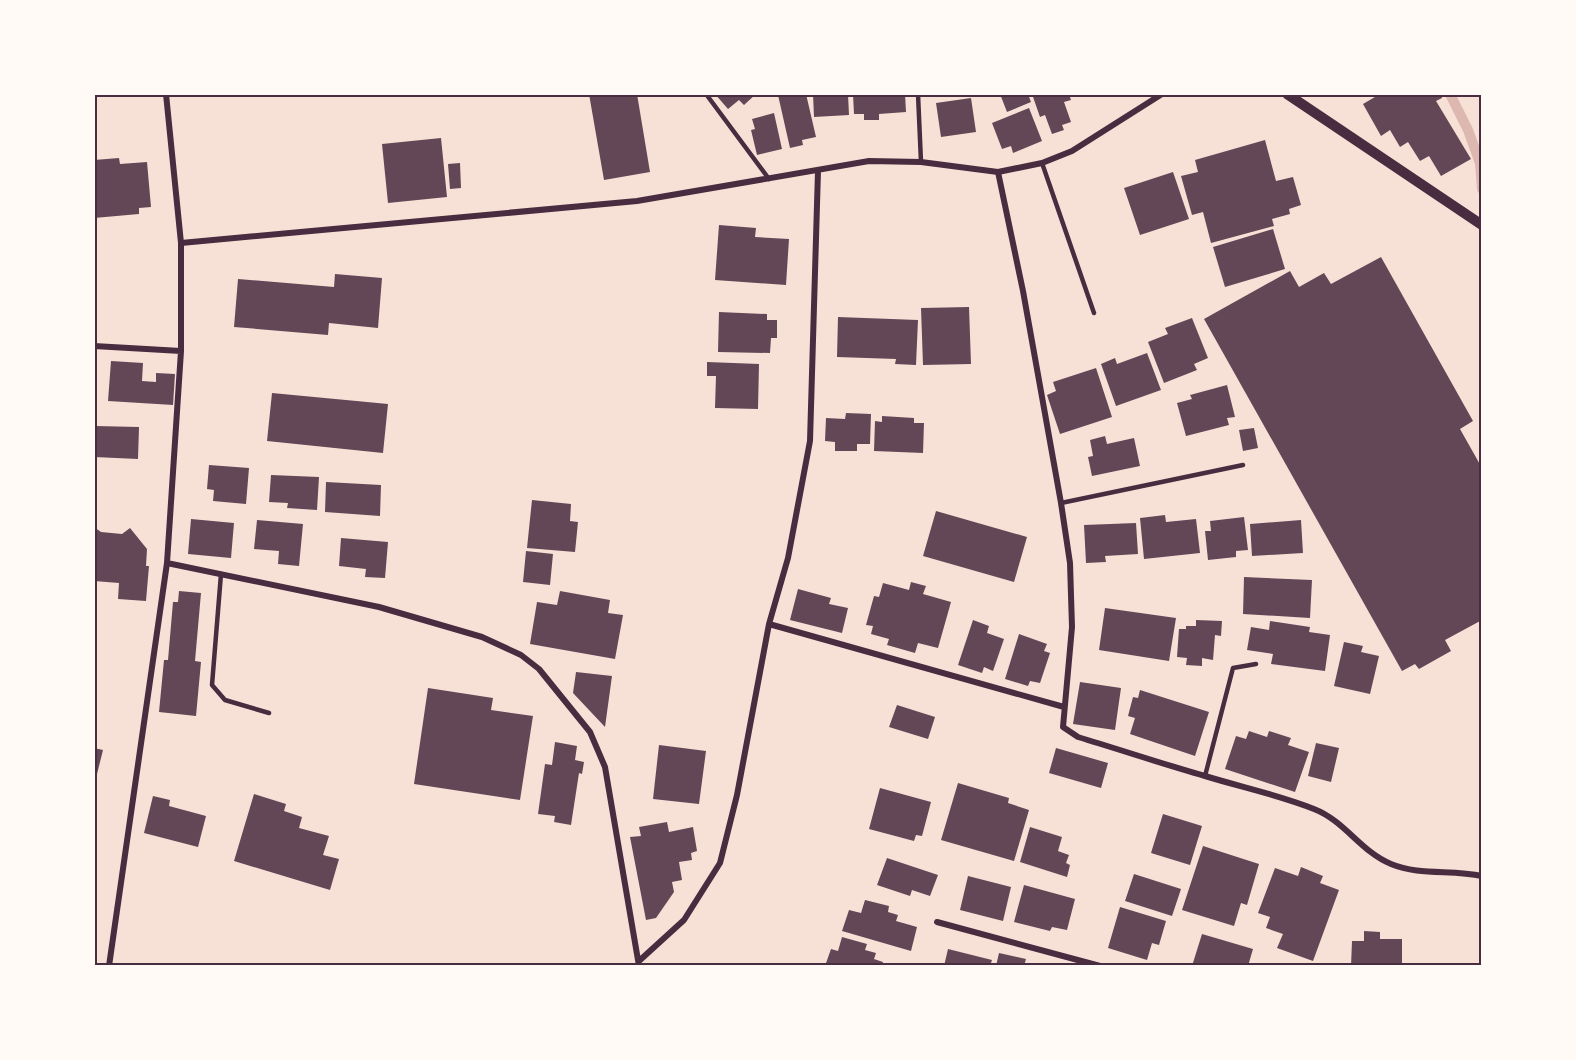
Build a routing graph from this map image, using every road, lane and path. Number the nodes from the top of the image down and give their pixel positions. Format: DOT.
graph roads {
  1 [pos="166,94"];
  2 [pos="706,94"];
  3 [pos="918,94"];
  4 [pos="1162,94"];
  5 [pos="1287,94"];
  6 [pos="921,162"];
  7 [pos="1042,163"];
  8 [pos="818,171"];
  9 [pos="998,172"];
  10 [pos="769,179"];
  11 [pos="1482,225"];
  12 [pos="181,243"];
  13 [pos="1094,313"];
  14 [pos="94,346"];
  15 [pos="181,351"];
  16 [pos="1243,465"];
  17 [pos="1061,503"];
  18 [pos="167,563"];
  19 [pos="221,574"];
  20 [pos="769,624"];
  21 [pos="1256,664"];
  22 [pos="1064,707"];
  23 [pos="269,712"];
  24 [pos="1205,776"];
  25 [pos="1482,876"];
  26 [pos="937,922"];
  27 [pos="639,963"];
  28 [pos="109,966"];
  29 [pos="1100,966"];
  1 -- 12 [label="street"];
  2 -- 10 [label="lane"];
  3 -- 6 [label="lane"];
  4 -- 7 [label="street"];
  5 -- 11 [label="street"];
  6 -- 8 [label="street"];
  6 -- 9 [label="street"];
  7 -- 9 [label="street"];
  7 -- 13 [label="lane"];
  8 -- 10 [label="street"];
  8 -- 20 [label="street"];
  9 -- 17 [label="street"];
  10 -- 12 [label="street"];
  12 -- 15 [label="street"];
  14 -- 15 [label="street"];
  15 -- 18 [label="street"];
  16 -- 17 [label="lane"];
  17 -- 22 [label="street"];
  18 -- 19 [label="street"];
  18 -- 28 [label="street"];
  19 -- 23 [label="lane"];
  19 -- 27 [label="street"];
  20 -- 22 [label="street"];
  20 -- 27 [label="street"];
  21 -- 24 [label="lane"];
  22 -- 24 [label="street"];
  24 -- 25 [label="street"];
  26 -- 29 [label="street"];
}
